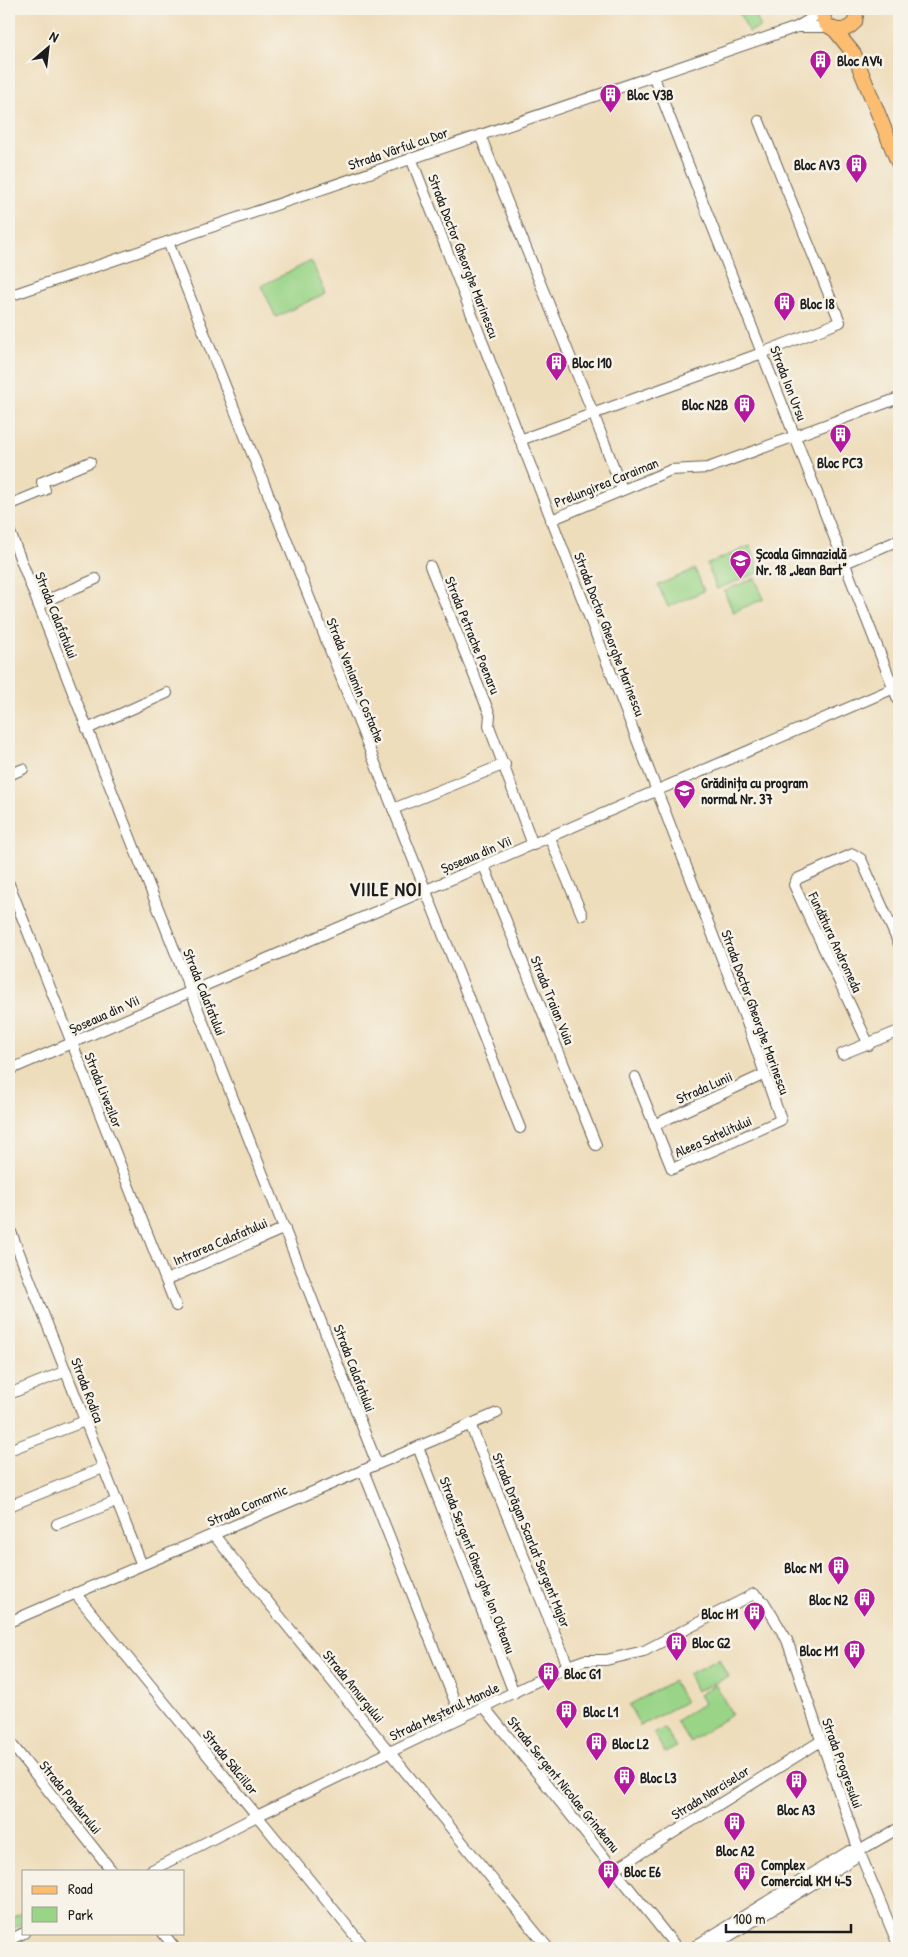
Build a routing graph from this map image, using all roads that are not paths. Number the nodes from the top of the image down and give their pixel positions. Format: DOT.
graph roads {
  1 [pos="822,11"];
  2 [pos="858,14"];
  3 [pos="797,27"];
  4 [pos="832,28"];
  5 [pos="854,54"];
  6 [pos="653,75"];
  7 [pos="759,121"];
  8 [pos="480,135"];
  9 [pos="411,158"];
  10 [pos="899,165"];
  11 [pos="168,242"];
  12 [pos="9,296"];
  13 [pos="762,353"];
  14 [pos="899,398"];
  15 [pos="593,413"];
  16 [pos="795,436"];
  17 [pos="520,440"];
  18 [pos="90,462"];
  19 [pos="622,489"];
  20 [pos="9,505"];
  21 [pos="551,520"];
  22 [pos="9,530"];
  23 [pos="899,540"];
  24 [pos="845,563"];
  25 [pos="430,566"];
  26 [pos="96,579"];
  27 [pos="38,604"];
  28 [pos="897,687"];
  29 [pos="168,693"];
  30 [pos="899,702"];
  31 [pos="87,729"];
  32 [pos="505,764"];
  33 [pos="23,769"];
  34 [pos="9,775"];
  35 [pos="657,790"];
  36 [pos="393,809"];
  37 [pos="550,838"];
  38 [pos="533,845"];
  39 [pos="484,866"];
  40 [pos="9,884"];
  41 [pos="425,890"];
  42 [pos="582,915"];
  43 [pos="899,944"];
  44 [pos="190,991"];
  45 [pos="899,1031"];
  46 [pos="70,1043"];
  47 [pos="869,1044"];
  48 [pos="842,1054"];
  49 [pos="9,1070"];
  50 [pos="765,1074"];
  51 [pos="635,1077"];
  52 [pos="780,1120"];
  53 [pos="654,1124"];
  54 [pos="520,1128"];
  55 [pos="596,1145"];
  56 [pos="9,1227"];
  57 [pos="285,1228"];
  58 [pos="166,1280"];
  59 [pos="176,1306"];
  60 [pos="66,1371"];
  61 [pos="9,1394"];
  62 [pos="497,1413"];
  63 [pos="85,1421"];
  64 [pos="470,1424"];
  65 [pos="418,1447"];
  66 [pos="9,1450"];
  67 [pos="377,1464"];
  68 [pos="103,1468"];
  69 [pos="363,1470"];
  70 [pos="116,1501"];
  71 [pos="9,1506"];
  72 [pos="58,1524"];
  73 [pos="213,1534"];
  74 [pos="140,1564"];
  75 [pos="75,1593"];
  76 [pos="754,1594"];
  77 [pos="9,1622"];
  78 [pos="568,1666"];
  79 [pos="514,1693"];
  80 [pos="485,1708"];
  81 [pos="461,1717"];
  82 [pos="9,1741"];
  83 [pos="821,1741"];
  84 [pos="390,1751"];
  85 [pos="257,1816"];
  86 [pos="899,1828"];
  87 [pos="859,1851"];
  88 [pos="615,1869"];
  89 [pos="111,1870"];
  90 [pos="152,1870"];
  91 [pos="22,1934"];
  92 [pos="164,1934"];
  93 [pos="9,1940"];
  94 [pos="899,1947"];
  95 [pos="175,1948"];
  96 [pos="365,1948"];
  97 [pos="548,1948"];
  98 [pos="677,1948"];
  99 [pos="692,1948"];
  100 [pos="710,1948"];
  1 -- 3 [label="street, Strada Vârful cu Dor"];
  1 -- 4 [label="main road"];
  2 -- 4 [label="main road"];
  2 -- 5 [label="main road"];
  3 -- 4 [label="street, Strada Vârful cu Dor"];
  3 -- 6 [label="street, Strada Vârful cu Dor"];
  4 -- 5 [label="main road"];
  5 -- 10 [label="main road"];
  6 -- 8 [label="street, Strada Vârful cu Dor"];
  6 -- 13 [label="street, Strada Ion Ursu"];
  7 -- 13 [label="street"];
  8 -- 9 [label="street, Strada Vârful cu Dor"];
  8 -- 15 [label="street"];
  9 -- 11 [label="street, Strada Vârful cu Dor"];
  9 -- 17 [label="street, Strada Doctor Gheorghe Marinescu"];
  11 -- 12 [label="street, Strada Vârful cu Dor"];
  11 -- 36 [label="street, Strada Veniamin Costache"];
  13 -- 15 [label="street"];
  13 -- 16 [label="street, Strada Ion Ursu"];
  14 -- 16 [label="street, Prelungirea Caraiman"];
  15 -- 17 [label="street"];
  15 -- 19 [label="street"];
  16 -- 19 [label="street, Prelungirea Caraiman"];
  16 -- 24 [label="street, Strada Ion Ursu"];
  17 -- 21 [label="street, Strada Doctor Gheorghe Marinescu"];
  18 -- 20 [label="street"];
  19 -- 21 [label="street, Prelungirea Caraiman"];
  21 -- 35 [label="street, Strada Doctor Gheorghe Marinescu"];
  22 -- 27 [label="street, Strada Calafatului"];
  23 -- 24 [label="street"];
  24 -- 28 [label="street, Strada Ion Ursu"];
  25 -- 32 [label="street, Strada Petrache Poenaru"];
  26 -- 27 [label="street"];
  27 -- 31 [label="street, Strada Calafatului"];
  28 -- 30 [label="street, Strada Ion Ursu"];
  28 -- 35 [label="street, Șoseaua din Vii"];
  29 -- 31 [label="street"];
  31 -- 44 [label="street, Strada Calafatului"];
  32 -- 36 [label="street"];
  32 -- 38 [label="street, Strada Petrache Poenaru"];
  33 -- 34 [label="street"];
  35 -- 37 [label="street, Șoseaua din Vii"];
  35 -- 50 [label="street, Strada Doctor Gheorghe Marinescu"];
  36 -- 41 [label="street, Strada Veniamin Costache"];
  37 -- 38 [label="street, Șoseaua din Vii"];
  37 -- 42 [label="street"];
  38 -- 39 [label="street, Șoseaua din Vii"];
  39 -- 41 [label="street, Șoseaua din Vii"];
  39 -- 55 [label="street, Strada Traian Vuia"];
  40 -- 46 [label="street, Strada Livezilor"];
  41 -- 44 [label="street, Șoseaua din Vii"];
  41 -- 54 [label="street, Strada Veniamin Costache"];
  43 -- 47 [label="street, Fundătura Andromeda"];
  44 -- 46 [label="street, Șoseaua din Vii"];
  44 -- 57 [label="street, Strada Calafatului"];
  45 -- 47 [label="street"];
  46 -- 49 [label="street, Șoseaua din Vii"];
  46 -- 58 [label="street, Strada Livezilor"];
  47 -- 48 [label="street"];
  50 -- 52 [label="street, Strada Doctor Gheorghe Marinescu"];
  50 -- 53 [label="street, Strada Lunii"];
  51 -- 53 [label="street"];
  52 -- 53 [label="street, Aleea Satelitului"];
  56 -- 60 [label="street, Strada Rodica"];
  57 -- 58 [label="street, Intrarea Calafatului"];
  57 -- 67 [label="street, Strada Calafatului"];
  58 -- 59 [label="street, Strada Livezilor"];
  60 -- 61 [label="street"];
  60 -- 63 [label="street, Strada Rodica"];
  62 -- 64 [label="street, Strada Comarnic"];
  63 -- 66 [label="street"];
  63 -- 68 [label="street, Strada Rodica"];
  64 -- 65 [label="street, Strada Comarnic"];
  64 -- 78 [label="street, Strada Drăgan Scarlat Sergent Major"];
  65 -- 67 [label="street, Strada Comarnic"];
  65 -- 79 [label="street, Strada Sergent Gheorghe Ion Olteanu"];
  67 -- 69 [label="street, Strada Comarnic"];
  68 -- 70 [label="street, Strada Rodica"];
  68 -- 71 [label="street"];
  69 -- 73 [label="street, Strada Comarnic"];
  69 -- 81 [label="street"];
  70 -- 72 [label="street"];
  70 -- 74 [label="street, Strada Rodica"];
  73 -- 74 [label="street, Strada Comarnic"];
  73 -- 84 [label="street, Strada Amurgului"];
  74 -- 75 [label="street, Strada Comarnic"];
  75 -- 77 [label="street, Strada Comarnic"];
  75 -- 85 [label="street, Strada Sălciilor"];
  76 -- 78 [label="street, Strada Meșterul Manole"];
  76 -- 83 [label="street, Strada Progresului"];
  78 -- 79 [label="street, Strada Meșterul Manole"];
  79 -- 80 [label="street, Strada Meșterul Manole"];
  80 -- 81 [label="street, Strada Meșterul Manole"];
  80 -- 88 [label="street, Strada Sergent Nicolae Grindeanu"];
  81 -- 84 [label="street, Strada Meșterul Manole"];
  82 -- 89 [label="street, Strada Pandurului"];
  83 -- 87 [label="street, Strada Progresului"];
  83 -- 88 [label="street, Strada Narciselor"];
  84 -- 85 [label="street, Strada Meșterul Manole"];
  84 -- 97 [label="street, Strada Amurgului"];
  85 -- 90 [label="street, Strada Meșterul Manole"];
  85 -- 96 [label="street, Strada Sălciilor"];
  86 -- 87 [label="street"];
  87 -- 94 [label="street, Strada Progresului"];
  87 -- 99 [label="street"];
  87 -- 100 [label="street"];
  88 -- 98 [label="street, Strada Sergent Nicolae Grindeanu"];
  91 -- 93 [label="street"];
  92 -- 95 [label="street"];
}
